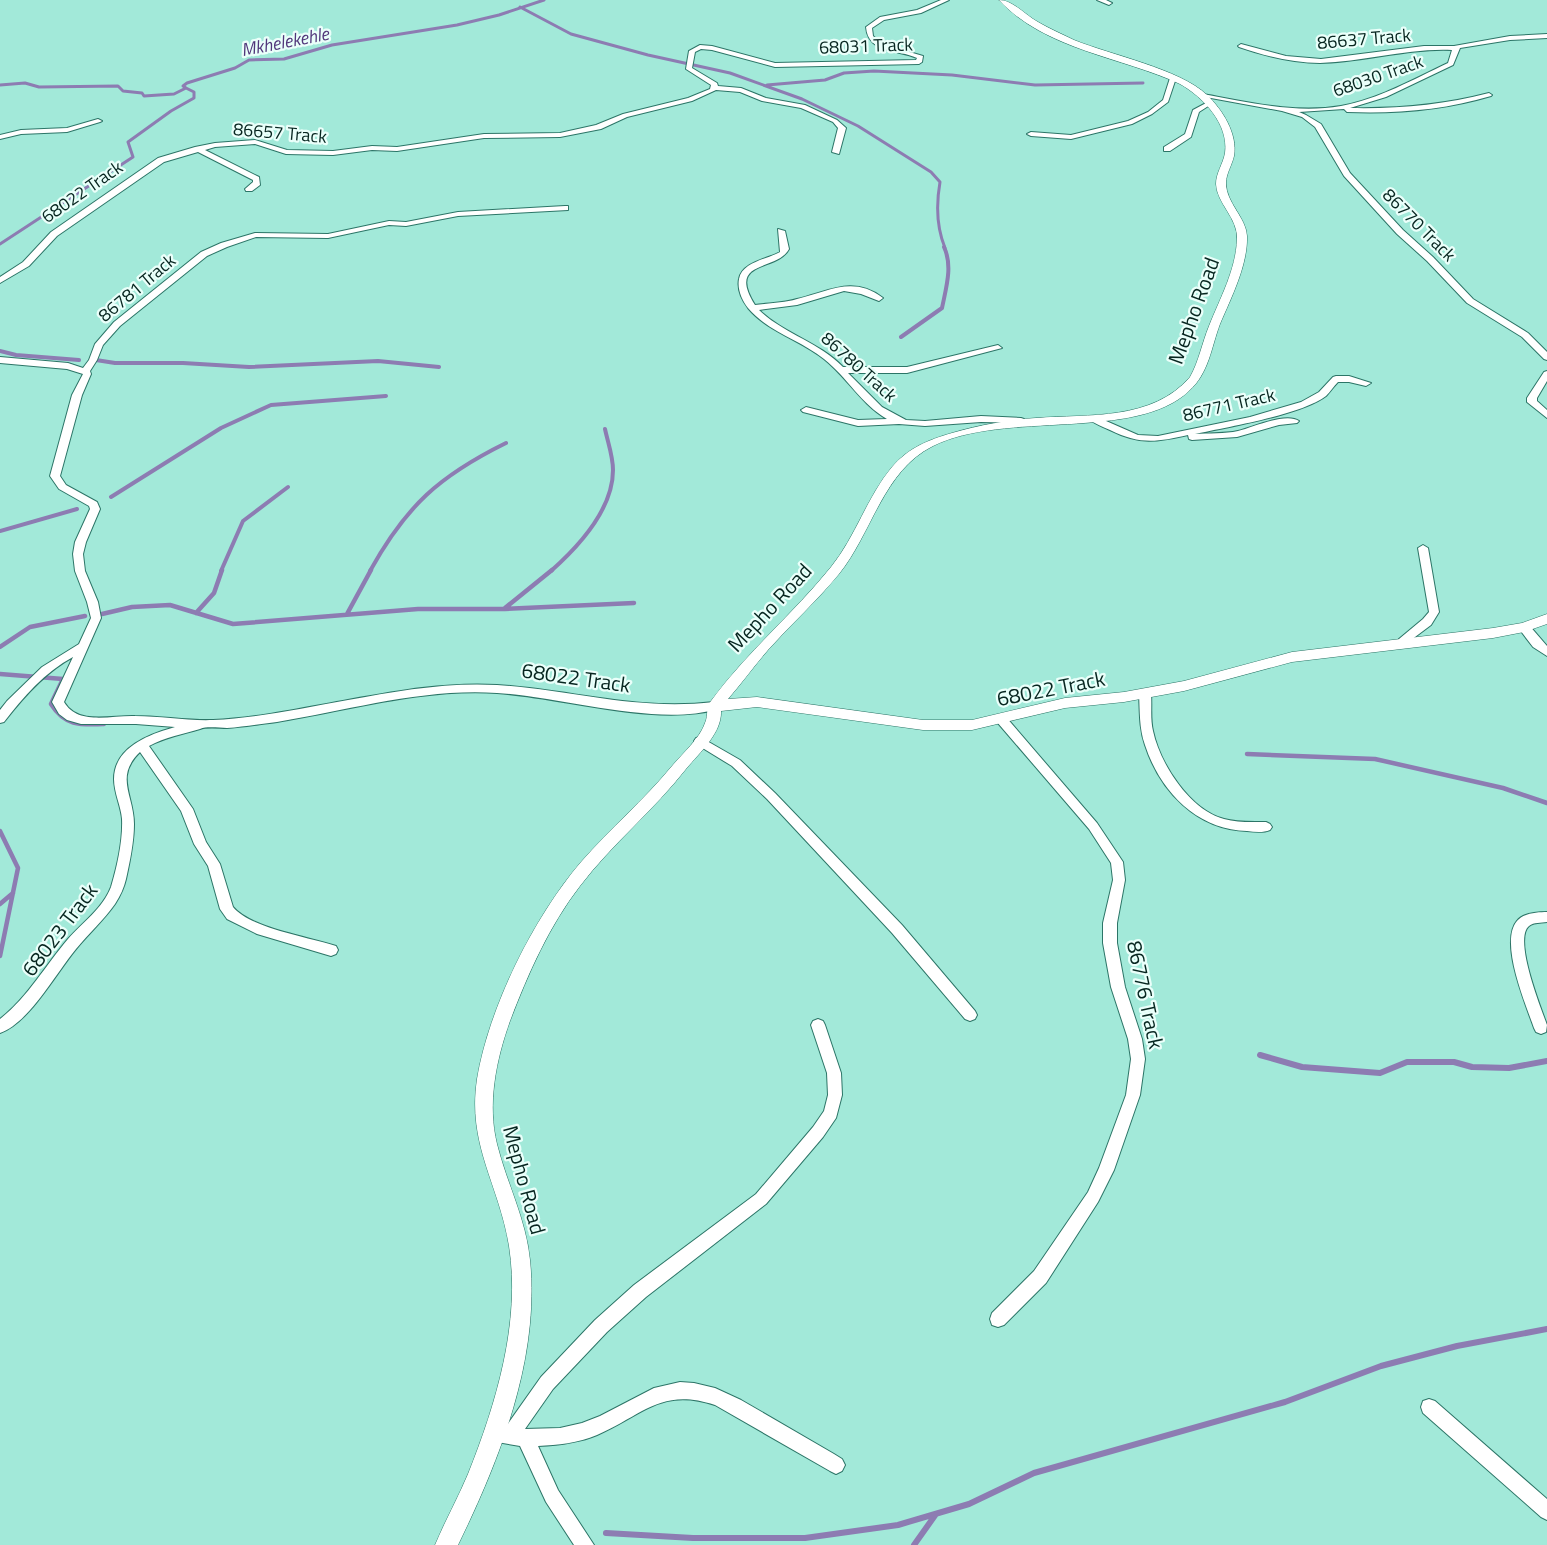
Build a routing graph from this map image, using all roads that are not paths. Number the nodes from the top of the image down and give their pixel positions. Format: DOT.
graph roads {
  1 [pos="946,0"];
  2 [pos="1003,0"];
  3 [pos="1100,0"];
  4 [pos="1109,3"];
  5 [pos="1547,36"];
  6 [pos="1241,46"];
  7 [pos="1455,48"];
  8 [pos="1173,78"];
  9 [pos="715,88"];
  10 [pos="1489,95"];
  11 [pos="1207,99"];
  12 [pos="1279,107"];
  13 [pos="1323,109"];
  14 [pos="98,121"];
  15 [pos="1031,134"];
  16 [pos="0,137"];
  17 [pos="198,149"];
  18 [pos="1167,149"];
  19 [pos="836,152"];
  20 [pos="161,160"];
  21 [pos="249,189"];
  22 [pos="565,208"];
  23 [pos="781,231"];
  24 [pos="0,281"];
  25 [pos="879,298"];
  26 [pos="755,308"];
  27 [pos="998,348"];
  28 [pos="1547,357"];
  29 [pos="0,360"];
  30 [pos="840,370"];
  31 [pos="85,371"];
  32 [pos="1547,374"];
  33 [pos="1366,383"];
  34 [pos="806,410"];
  35 [pos="1547,415"];
  36 [pos="1094,419"];
  37 [pos="898,421"];
  38 [pos="1021,421"];
  39 [pos="1294,421"];
  40 [pos="1158,439"];
  41 [pos="1423,548"];
  42 [pos="1547,619"];
  43 [pos="1524,627"];
  44 [pos="1403,642"];
  45 [pos="84,645"];
  46 [pos="1547,652"];
  47 [pos="1146,694"];
  48 [pos="714,706"];
  49 [pos="0,719"];
  50 [pos="1001,719"];
  51 [pos="211,724"];
  52 [pos="700,741"];
  53 [pos="142,745"];
  54 [pos="1266,827"];
  55 [pos="1547,917"];
  56 [pos="331,950"];
  57 [pos="970,1015"];
  58 [pos="818,1025"];
  59 [pos="0,1027"];
  60 [pos="1541,1028"];
  61 [pos="998,1319"];
  62 [pos="1429,1407"];
  63 [pos="509,1437"];
  64 [pos="836,1465"];
  65 [pos="1547,1511"];
  66 [pos="446,1545"];
  67 [pos="585,1545"];
  1 -- 9 [label="street, 68031 Track"];
  2 -- 8 [label="street"];
  3 -- 4 [label="street"];
  5 -- 7 [label="street"];
  6 -- 7 [label="street, 86637 Track"];
  7 -- 13 [label="street, 68030 Track"];
  8 -- 11 [label="street"];
  8 -- 15 [label="street"];
  9 -- 17 [label="street, 86657 Track"];
  9 -- 19 [label="street"];
  10 -- 13 [label="street"];
  11 -- 12 [label="street, 68030 Track"];
  11 -- 18 [label="street"];
  11 -- 36 [label="street, Mepho Road"];
  12 -- 13 [label="street, 68030 Track"];
  12 -- 28 [label="street, 86770 Track"];
  14 -- 16 [label="street"];
  17 -- 20 [label="street, 86657 Track"];
  17 -- 21 [label="street"];
  20 -- 24 [label="street, 68022 Track"];
  22 -- 31 [label="street, 86781 Track"];
  23 -- 26 [label="street, 86780 Track"];
  25 -- 26 [label="street"];
  26 -- 30 [label="street, 86780 Track"];
  27 -- 30 [label="street"];
  29 -- 31 [label="street"];
  30 -- 37 [label="street, 86780 Track"];
  31 -- 45 [label="street, 68022 Track"];
  32 -- 35 [label="street"];
  33 -- 40 [label="street, 86771 Track"];
  34 -- 37 [label="street"];
  36 -- 38 [label="street, Mepho Road"];
  36 -- 40 [label="street, 86771 Track"];
  37 -- 38 [label="street, 86780 Track"];
  38 -- 48 [label="street, Mepho Road"];
  39 -- 40 [label="street"];
  41 -- 44 [label="street"];
  42 -- 43 [label="street, 68022 Track"];
  43 -- 44 [label="street, 68022 Track"];
  43 -- 46 [label="street"];
  44 -- 47 [label="street, 68022 Track"];
  45 -- 49 [label="street"];
  45 -- 51 [label="street, 68022 Track"];
  47 -- 50 [label="street, 68022 Track"];
  47 -- 54 [label="street"];
  48 -- 50 [label="street, 68022 Track"];
  48 -- 51 [label="street, 68022 Track"];
  48 -- 52 [label="street, Mepho Road"];
  50 -- 61 [label="street, 86776 Track"];
  51 -- 53 [label="street, 68023 Track"];
  52 -- 57 [label="street"];
  52 -- 63 [label="street, Mepho Road"];
  53 -- 56 [label="street"];
  53 -- 59 [label="street, 68023 Track"];
  55 -- 60 [label="street"];
  58 -- 63 [label="street"];
  62 -- 65 [label="street"];
  63 -- 64 [label="street"];
  63 -- 66 [label="street, Mepho Road"];
  63 -- 67 [label="street"];
}
